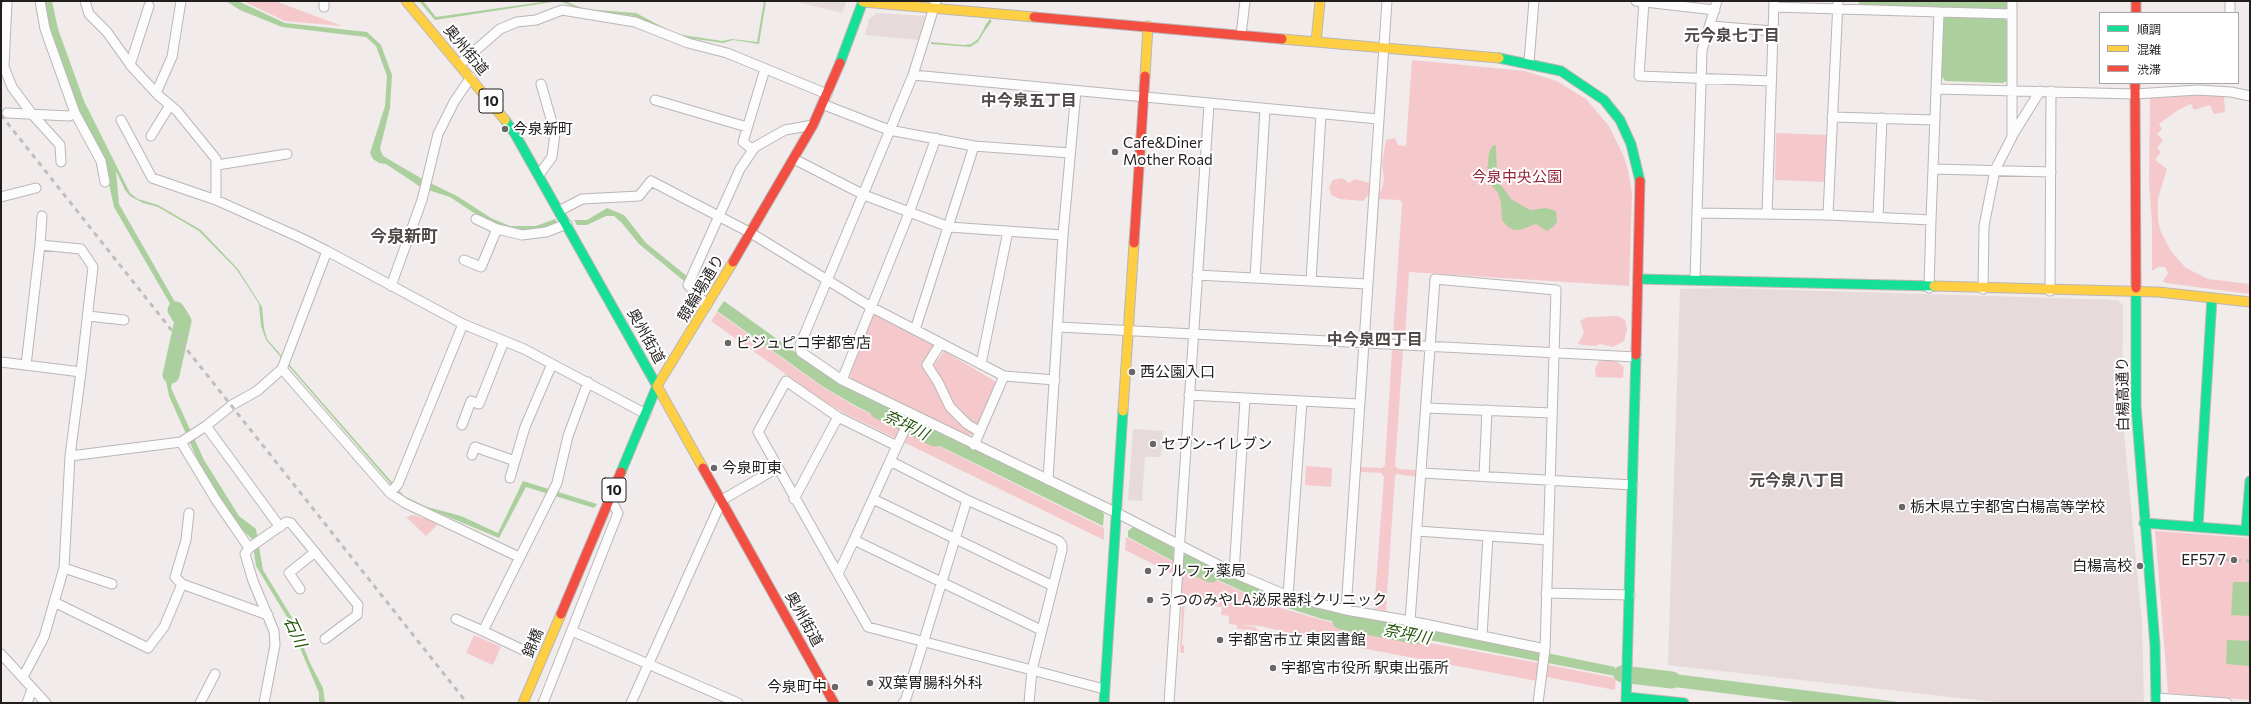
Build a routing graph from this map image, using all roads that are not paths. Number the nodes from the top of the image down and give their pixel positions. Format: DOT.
graph roads {
  1 [pos="7,1"];
  2 [pos="40,1"];
  3 [pos="85,1"];
  4 [pos="181,1"];
  5 [pos="406,1"];
  6 [pos="861,1"];
  7 [pos="1245,1"];
  8 [pos="1320,1"];
  9 [pos="1387,1"];
  10 [pos="1534,1"];
  11 [pos="1641,1"];
  12 [pos="1897,1"];
  13 [pos="2012,1"];
  14 [pos="2136,1"];
  15 [pos="2230,1"];
  16 [pos="1774,4"];
  17 [pos="936,5"];
  18 [pos="1838,5"];
  19 [pos="149,6"];
  20 [pos="1716,6"];
  21 [pos="1897,11"];
  22 [pos="4,12"];
  23 [pos="1939,12"];
  24 [pos="2136,12"];
  25 [pos="2230,12"];
  26 [pos="2012,14"];
  27 [pos="1148,26"];
  28 [pos="1711,26"];
  29 [pos="1773,31"];
  30 [pos="1241,35"];
  31 [pos="1316,42"];
  32 [pos="1382,49"];
  33 [pos="1529,62"];
  34 [pos="460,64"];
  35 [pos="130,65"];
  36 [pos="765,69"];
  37 [pos="912,75"];
  38 [pos="471,77"];
  39 [pos="1702,79"];
  40 [pos="1771,81"];
  41 [pos="541,84"];
  42 [pos="2135,84"];
  43 [pos="2231,87"];
  44 [pos="1936,88"];
  45 [pos="2012,90"];
  46 [pos="1076,91"];
  47 [pos="2040,91"];
  48 [pos="2051,91"];
  49 [pos="156,93"];
  50 [pos="827,94"];
  51 [pos="2135,94"];
  52 [pos="2250,96"];
  53 [pos="1142,97"];
  54 [pos="655,100"];
  55 [pos="822,104"];
  56 [pos="1209,104"];
  57 [pos="170,105"];
  58 [pos="1265,109"];
  59 [pos="7,113"];
  60 [pos="75,113"];
  61 [pos="32,114"];
  62 [pos="1322,114"];
  63 [pos="1832,116"];
  64 [pos="1882,118"];
  65 [pos="1378,119"];
  66 [pos="121,120"];
  67 [pos="1935,120"];
  68 [pos="813,125"];
  69 [pos="746,127"];
  70 [pos="889,130"];
  71 [pos="152,136"];
  72 [pos="2012,137"];
  73 [pos="936,138"];
  74 [pos="974,146"];
  75 [pos="753,150"];
  76 [pos="1070,153"];
  77 [pos="287,154"];
  78 [pos="794,159"];
  79 [pos="61,162"];
  80 [pos="217,165"];
  81 [pos="1933,169"];
  82 [pos="1995,170"];
  83 [pos="2051,172"];
  84 [pos="539,175"];
  85 [pos="105,182"];
  86 [pos="36,188"];
  87 [pos="864,195"];
  88 [pos="1,197"];
  89 [pos="216,200"];
  90 [pos="560,211"];
  91 [pos="909,213"];
  92 [pos="1697,213"];
  93 [pos="1767,214"];
  94 [pos="1828,215"];
  95 [pos="42,216"];
  96 [pos="719,217"];
  97 [pos="1878,217"];
  98 [pos="476,219"];
  99 [pos="1931,220"];
  100 [pos="567,224"];
  101 [pos="949,227"];
  102 [pos="497,229"];
  103 [pos="1008,231"];
  104 [pos="751,233"];
  105 [pos="1063,236"];
  106 [pos="40,245"];
  107 [pos="326,251"];
  108 [pos="464,260"];
  109 [pos="1197,275"];
  110 [pos="1255,278"];
  111 [pos="1638,279"];
  112 [pos="828,280"];
  113 [pos="1696,280"];
  114 [pos="1310,281"];
  115 [pos="1367,284"];
  116 [pos="391,286"];
  117 [pos="1929,288"];
  118 [pos="1983,289"];
  119 [pos="2050,291"];
  120 [pos="2136,292"];
  121 [pos="2212,298"];
  122 [pos="2250,302"];
  123 [pos="707,305"];
  124 [pos="871,307"];
  125 [pos="88,316"];
  126 [pos="124,320"];
  127 [pos="463,324"];
  128 [pos="1059,327"];
  129 [pos="915,330"];
  130 [pos="1127,330"];
  131 [pos="1193,334"];
  132 [pos="504,341"];
  133 [pos="1364,342"];
  134 [pos="941,343"];
  135 [pos="1429,346"];
  136 [pos="1554,352"];
  137 [pos="1636,357"];
  138 [pos="1,362"];
  139 [pos="552,364"];
  140 [pos="981,364"];
  141 [pos="26,365"];
  142 [pos="282,368"];
  143 [pos="81,372"];
  144 [pos="1004,376"];
  145 [pos="842,380"];
  146 [pos="1055,380"];
  147 [pos="588,382"];
  148 [pos="657,386"];
  149 [pos="1189,395"];
  150 [pos="1245,399"];
  151 [pos="1302,401"];
  152 [pos="1359,404"];
  153 [pos="1426,408"];
  154 [pos="1487,410"];
  155 [pos="1552,413"];
  156 [pos="646,414"];
  157 [pos="912,414"];
  158 [pos="838,417"];
  159 [pos="462,425"];
  160 [pos="206,426"];
  161 [pos="980,432"];
  162 [pos="181,442"];
  163 [pos="974,445"];
  164 [pos="897,446"];
  165 [pos="472,455"];
  166 [pos="70,456"];
  167 [pos="515,461"];
  168 [pos="890,461"];
  169 [pos="777,468"];
  170 [pos="1422,473"];
  171 [pos="1484,476"];
  172 [pos="510,478"];
  173 [pos="1550,479"];
  174 [pos="1048,480"];
  175 [pos="2250,481"];
  176 [pos="1633,485"];
  177 [pos="390,493"];
  178 [pos="610,498"];
  179 [pos="794,499"];
  180 [pos="873,499"];
  181 [pos="722,500"];
  182 [pos="967,500"];
  183 [pos="190,513"];
  184 [pos="1117,513"];
  185 [pos="2144,523"];
  186 [pos="280,526"];
  187 [pos="2198,527"];
  188 [pos="2248,530"];
  189 [pos="1418,531"];
  190 [pos="1488,536"];
  191 [pos="854,540"];
  192 [pos="954,540"];
  193 [pos="1548,540"];
  194 [pos="1179,545"];
  195 [pos="249,548"];
  196 [pos="315,552"];
  197 [pos="519,557"];
  198 [pos="64,568"];
  199 [pos="1234,573"];
  200 [pos="838,574"];
  201 [pos="941,582"];
  202 [pos="112,584"];
  203 [pos="182,584"];
  204 [pos="1053,586"];
  205 [pos="300,589"];
  206 [pos="570,593"];
  207 [pos="1546,593"];
  208 [pos="1630,595"];
  209 [pos="1288,596"];
  210 [pos="54,602"];
  211 [pos="1346,610"];
  212 [pos="268,615"];
  213 [pos="456,618"];
  214 [pos="1410,621"];
  215 [pos="1041,630"];
  216 [pos="483,631"];
  217 [pos="572,631"];
  218 [pos="1482,636"];
  219 [pos="325,639"];
  220 [pos="922,642"];
  221 [pos="523,650"];
  222 [pos="1544,652"];
  223 [pos="1,654"];
  224 [pos="648,664"];
  225 [pos="1032,670"];
  226 [pos="215,674"];
  227 [pos="23,677"];
  228 [pos="32,689"];
  229 [pos="1104,689"];
  230 [pos="1627,700"];
  231 [pos="2156,701"];
  232 [pos="27,703"];
  233 [pos="46,703"];
  234 [pos="200,703"];
  235 [pos="264,703"];
  236 [pos="522,703"];
  237 [pos="543,703"];
  238 [pos="632,703"];
  239 [pos="738,703"];
  240 [pos="834,703"];
  241 [pos="906,703"];
  242 [pos="1030,703"];
  243 [pos="1104,703"];
  244 [pos="1169,703"];
  245 [pos="1541,703"];
  246 [pos="1684,703"];
  247 [pos="2227,703"];
  1 -- 22 [label="street"];
  2 -- 60 [label="street"];
  3 -- 35 [label="street"];
  4 -- 49 [label="street"];
  5 -- 34 [label="street, 奥州街道 / 10"];
  6 -- 17 [label="street"];
  6 -- 50 [label="street, 競輪場通り"];
  7 -- 30 [label="street"];
  8 -- 31 [label="street"];
  9 -- 32 [label="street"];
  10 -- 33 [label="street"];
  11 -- 20 [label="street"];
  11 -- 39 [label="street"];
  12 -- 21 [label="street"];
  13 -- 26 [label="street"];
  14 -- 24 [label="street"];
  15 -- 25 [label="street"];
  16 -- 18 [label="street"];
  16 -- 29 [label="street"];
  17 -- 27 [label="street"];
  17 -- 37 [label="street"];
  18 -- 21 [label="street"];
  18 -- 63 [label="street"];
  19 -- 35 [label="street"];
  20 -- 28 [label="street"];
  21 -- 23 [label="street"];
  22 -- 61 [label="street"];
  23 -- 26 [label="street"];
  23 -- 44 [label="street"];
  26 -- 45 [label="street"];
  27 -- 30 [label="street"];
  27 -- 53 [label="street"];
  28 -- 29 [label="street"];
  28 -- 39 [label="street"];
  29 -- 40 [label="street"];
  30 -- 31 [label="street"];
  31 -- 32 [label="street"];
  32 -- 33 [label="street"];
  32 -- 65 [label="street"];
  33 -- 111 [label="street"];
  34 -- 36 [label="street"];
  34 -- 38 [label="street, 奥州街道 / 10"];
  35 -- 49 [label="street"];
  36 -- 50 [label="street"];
  36 -- 69 [label="street"];
  37 -- 46 [label="street"];
  37 -- 70 [label="street"];
  38 -- 84 [label="street, 奥州街道 / 10"];
  38 -- 116 [label="street"];
  39 -- 40 [label="street"];
  39 -- 92 [label="street"];
  40 -- 93 [label="street"];
  41 -- 84 [label="street"];
  42 -- 51 [label="street, 白楊高通り"];
  43 -- 51 [label="street"];
  43 -- 52 [label="street"];
  44 -- 45 [label="street"];
  44 -- 67 [label="street"];
  45 -- 47 [label="street"];
  45 -- 72 [label="street"];
  46 -- 53 [label="street"];
  46 -- 76 [label="street"];
  47 -- 48 [label="street"];
  47 -- 72 [label="street"];
  48 -- 51 [label="street"];
  48 -- 83 [label="street"];
  49 -- 57 [label="street"];
  50 -- 55 [label="street, 競輪場通り"];
  51 -- 120 [label="street, 白楊高通り"];
  53 -- 56 [label="street"];
  53 -- 130 [label="street"];
  54 -- 69 [label="street"];
  55 -- 68 [label="street, 競輪場通り"];
  55 -- 70 [label="street"];
  56 -- 58 [label="street"];
  56 -- 109 [label="street"];
  57 -- 71 [label="street"];
  57 -- 80 [label="street"];
  58 -- 62 [label="street"];
  58 -- 110 [label="street"];
  59 -- 61 [label="street"];
  60 -- 61 [label="street"];
  60 -- 85 [label="street"];
  61 -- 79 [label="street"];
  62 -- 65 [label="street"];
  62 -- 114 [label="street"];
  63 -- 64 [label="street"];
  63 -- 94 [label="street"];
  64 -- 67 [label="street"];
  64 -- 97 [label="street"];
  65 -- 115 [label="street"];
  66 -- 89 [label="street"];
  67 -- 81 [label="street"];
  68 -- 75 [label="street"];
  68 -- 78 [label="street, 競輪場通り"];
  69 -- 75 [label="street"];
  70 -- 73 [label="street"];
  70 -- 87 [label="street"];
  72 -- 82 [label="street"];
  73 -- 74 [label="street"];
  73 -- 91 [label="street"];
  74 -- 76 [label="street"];
  74 -- 101 [label="street"];
  75 -- 96 [label="street"];
  76 -- 105 [label="street"];
  77 -- 80 [label="street"];
  78 -- 87 [label="street"];
  78 -- 104 [label="street, 競輪場通り"];
  80 -- 89 [label="street"];
  81 -- 82 [label="street"];
  81 -- 99 [label="street"];
  82 -- 83 [label="street"];
  82 -- 118 [label="street"];
  83 -- 119 [label="street"];
  84 -- 90 [label="street, 奥州街道 / 10"];
  86 -- 88 [label="street"];
  87 -- 91 [label="street"];
  87 -- 112 [label="street"];
  89 -- 107 [label="street"];
  90 -- 96 [label="street"];
  90 -- 100 [label="street, 奥州街道 / 10"];
  91 -- 101 [label="street"];
  91 -- 124 [label="street"];
  92 -- 93 [label="street"];
  92 -- 113 [label="street"];
  93 -- 94 [label="street"];
  94 -- 97 [label="street"];
  95 -- 106 [label="street"];
  96 -- 104 [label="street"];
  96 -- 123 [label="street"];
  97 -- 99 [label="street"];
  98 -- 102 [label="street"];
  99 -- 117 [label="street"];
  100 -- 102 [label="street"];
  100 -- 148 [label="street, 奥州街道 / 10"];
  101 -- 103 [label="street"];
  101 -- 129 [label="street"];
  102 -- 108 [label="street"];
  103 -- 105 [label="street"];
  103 -- 140 [label="street"];
  104 -- 112 [label="street"];
  104 -- 123 [label="street, 競輪場通り"];
  105 -- 128 [label="street"];
  106 -- 125 [label="street"];
  106 -- 141 [label="street"];
  107 -- 116 [label="street"];
  107 -- 142 [label="street"];
  109 -- 110 [label="street"];
  109 -- 131 [label="street"];
  110 -- 114 [label="street"];
  111 -- 113 [label="street"];
  111 -- 137 [label="street"];
  112 -- 124 [label="street"];
  112 -- 145 [label="street"];
  113 -- 117 [label="street"];
  114 -- 115 [label="street"];
  115 -- 133 [label="street"];
  116 -- 127 [label="street"];
  117 -- 118 [label="street"];
  118 -- 119 [label="street"];
  119 -- 120 [label="street"];
  120 -- 121 [label="street"];
  120 -- 185 [label="street, 白楊高通り"];
  121 -- 122 [label="street"];
  121 -- 187 [label="street"];
  123 -- 148 [label="street, 競輪場通り"];
  124 -- 129 [label="street"];
  124 -- 145 [label="street"];
  125 -- 126 [label="street"];
  125 -- 143 [label="street"];
  127 -- 132 [label="street"];
  127 -- 177 [label="street"];
  128 -- 130 [label="street"];
  128 -- 146 [label="street"];
  129 -- 134 [label="street"];
  130 -- 131 [label="street"];
  130 -- 184 [label="street"];
  131 -- 133 [label="street"];
  131 -- 149 [label="street"];
  132 -- 139 [label="street"];
  132 -- 159 [label="street"];
  133 -- 135 [label="street"];
  133 -- 152 [label="street"];
  134 -- 140 [label="street"];
  134 -- 161 [label="street"];
  135 -- 136 [label="street"];
  135 -- 136 [label="street"];
  135 -- 153 [label="street"];
  136 -- 137 [label="street"];
  136 -- 155 [label="street"];
  137 -- 176 [label="street"];
  138 -- 141 [label="street"];
  139 -- 147 [label="street"];
  139 -- 167 [label="street"];
  140 -- 144 [label="street"];
  141 -- 143 [label="street"];
  142 -- 160 [label="street"];
  142 -- 177 [label="street"];
  143 -- 166 [label="street"];
  144 -- 146 [label="street"];
  144 -- 161 [label="street"];
  145 -- 157 [label="street"];
  146 -- 174 [label="street"];
  147 -- 156 [label="street"];
  147 -- 197 [label="street"];
  148 -- 156 [label="street, 競輪場通り / 10"];
  148 -- 181 [label="street, 奥州街道"];
  149 -- 150 [label="street"];
  149 -- 194 [label="street"];
  150 -- 151 [label="street"];
  150 -- 199 [label="street"];
  151 -- 152 [label="street"];
  151 -- 209 [label="street"];
  152 -- 211 [label="street"];
  153 -- 154 [label="street"];
  153 -- 170 [label="street"];
  154 -- 155 [label="street"];
  154 -- 171 [label="street"];
  155 -- 173 [label="street"];
  156 -- 178 [label="street, 競輪場通り / 10"];
  157 -- 163 [label="street"];
  157 -- 164 [label="street"];
  158 -- 164 [label="street"];
  158 -- 169 [label="street"];
  158 -- 179 [label="street"];
  160 -- 162 [label="street"];
  160 -- 186 [label="street"];
  161 -- 163 [label="street"];
  162 -- 166 [label="street"];
  162 -- 195 [label="street"];
  163 -- 174 [label="street"];
  164 -- 168 [label="street"];
  165 -- 167 [label="street"];
  166 -- 198 [label="street"];
  167 -- 172 [label="street"];
  168 -- 180 [label="street"];
  168 -- 182 [label="street"];
  169 -- 179 [label="street"];
  169 -- 181 [label="street"];
  170 -- 171 [label="street"];
  170 -- 189 [label="street"];
  171 -- 173 [label="street"];
  173 -- 176 [label="street"];
  173 -- 193 [label="street"];
  174 -- 184 [label="street"];
  175 -- 188 [label="street"];
  176 -- 208 [label="street"];
  177 -- 197 [label="street"];
  178 -- 206 [label="street, 競輪場通り / 10"];
  178 -- 217 [label="street"];
  179 -- 200 [label="street"];
  180 -- 191 [label="street"];
  180 -- 192 [label="street"];
  181 -- 224 [label="street"];
  181 -- 240 [label="street, 奥州街道"];
  182 -- 192 [label="street"];
  182 -- 204 [label="street"];
  183 -- 203 [label="street"];
  184 -- 194 [label="street"];
  184 -- 229 [label="street"];
  185 -- 187 [label="street"];
  185 -- 231 [label="street, 白楊高通り"];
  186 -- 195 [label="street"];
  186 -- 196 [label="street"];
  187 -- 188 [label="street"];
  189 -- 190 [label="street"];
  189 -- 214 [label="street"];
  190 -- 193 [label="street"];
  190 -- 218 [label="street"];
  191 -- 200 [label="street"];
  191 -- 201 [label="street"];
  192 -- 201 [label="street"];
  192 -- 204 [label="street"];
  193 -- 207 [label="street"];
  194 -- 199 [label="street"];
  194 -- 244 [label="street"];
  195 -- 212 [label="street"];
  196 -- 205 [label="street"];
  196 -- 219 [label="street"];
  197 -- 216 [label="street"];
  198 -- 202 [label="street"];
  198 -- 210 [label="street"];
  199 -- 209 [label="street"];
  200 -- 220 [label="street"];
  201 -- 215 [label="street"];
  201 -- 220 [label="street"];
  203 -- 210 [label="street"];
  203 -- 212 [label="street"];
  204 -- 215 [label="street"];
  206 -- 236 [label="street, 錦橋 / 10"];
  207 -- 208 [label="street"];
  207 -- 222 [label="street"];
  208 -- 230 [label="street"];
  209 -- 211 [label="street"];
  210 -- 227 [label="street"];
  211 -- 214 [label="street"];
  212 -- 235 [label="street"];
  213 -- 216 [label="street"];
  214 -- 218 [label="street"];
  215 -- 225 [label="street"];
  216 -- 221 [label="street"];
  217 -- 224 [label="street"];
  217 -- 237 [label="street"];
  218 -- 222 [label="street"];
  220 -- 225 [label="street"];
  220 -- 241 [label="street"];
  222 -- 245 [label="street"];
  223 -- 227 [label="street"];
  224 -- 238 [label="street"];
  224 -- 239 [label="street"];
  225 -- 229 [label="street"];
  225 -- 242 [label="street"];
  226 -- 234 [label="street"];
  227 -- 228 [label="street"];
  228 -- 232 [label="street"];
  228 -- 233 [label="street"];
  229 -- 243 [label="street"];
  230 -- 246 [label="street"];
  231 -- 247 [label="street"];
}
